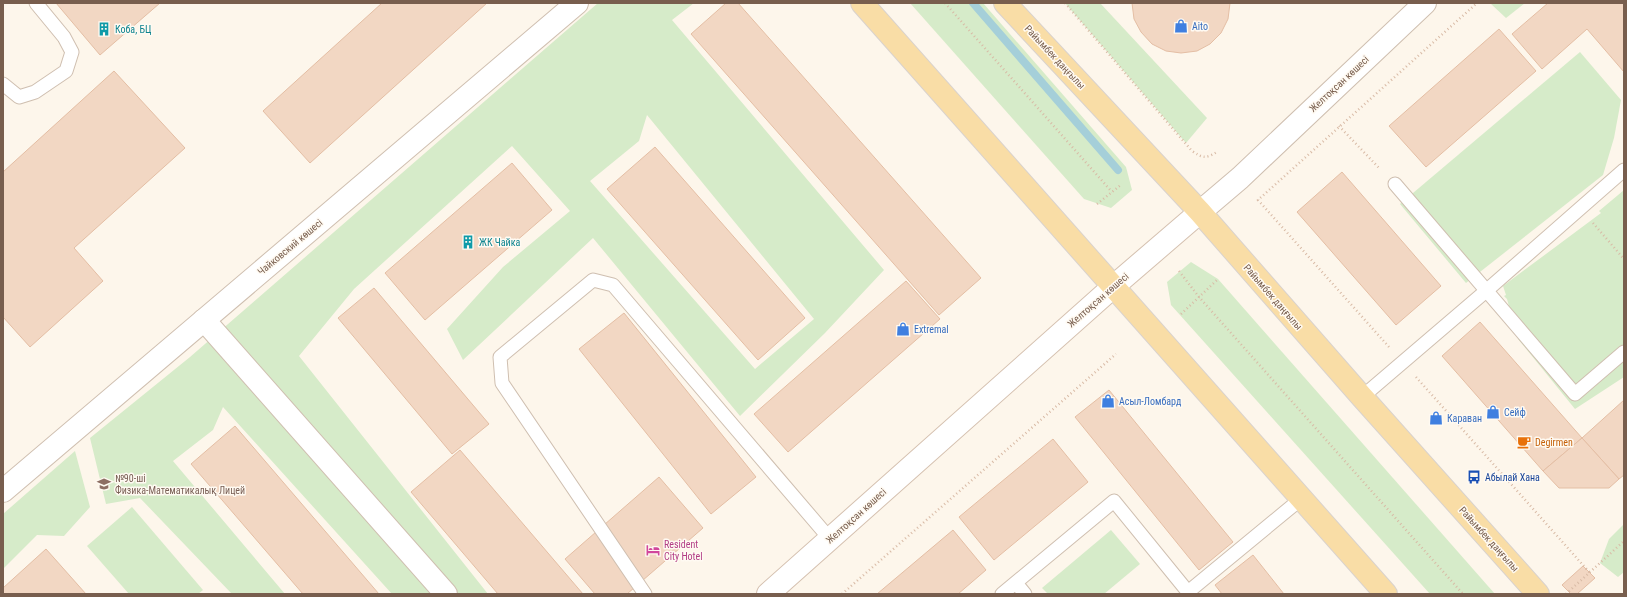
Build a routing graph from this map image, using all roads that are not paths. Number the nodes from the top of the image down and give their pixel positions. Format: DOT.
graph roads {
  1 [pos="36,3"];
  2 [pos="577,3"];
  3 [pos="862,3"];
  4 [pos="1005,3"];
  5 [pos="1425,3"];
  6 [pos="3,84"];
  7 [pos="1624,170"];
  8 [pos="1395,184"];
  9 [pos="1200,212"];
  10 [pos="1114,286"];
  11 [pos="1486,291"];
  12 [pos="204,320"];
  13 [pos="1624,352"];
  14 [pos="1362,397"];
  15 [pos="3,491"];
  16 [pos="1302,498"];
  17 [pos="830,539"];
  18 [pos="1016,583"];
  19 [pos="1188,593"];
  20 [pos="446,594"];
  21 [pos="645,594"];
  22 [pos="768,594"];
  23 [pos="1002,594"];
  24 [pos="1025,594"];
  25 [pos="1386,594"];
  26 [pos="1538,594"];
  1 -- 6 [label="lane"];
  2 -- 12 [label="street, Чайковский көшесі"];
  3 -- 10 [label="main road"];
  4 -- 9 [label="main road, Райымбек даңғылы"];
  5 -- 9 [label="street, Желтоқсан көшесі"];
  7 -- 11 [label="lane"];
  8 -- 11 [label="lane"];
  9 -- 10 [label="street, Желтоқсан көшесі"];
  9 -- 14 [label="main road, Райымбек даңғылы"];
  10 -- 16 [label="main road"];
  10 -- 17 [label="street, Желтоқсан көшесі"];
  11 -- 13 [label="lane"];
  11 -- 14 [label="lane"];
  12 -- 15 [label="street, Чайковский көшесі"];
  12 -- 20 [label="street"];
  14 -- 26 [label="main road, Райымбек даңғылы"];
  16 -- 19 [label="lane"];
  16 -- 25 [label="main road"];
  17 -- 21 [label="lane"];
  17 -- 22 [label="street, Желтоқсан көшесі"];
  18 -- 19 [label="lane"];
  18 -- 23 [label="lane"];
  18 -- 24 [label="lane"];
}
